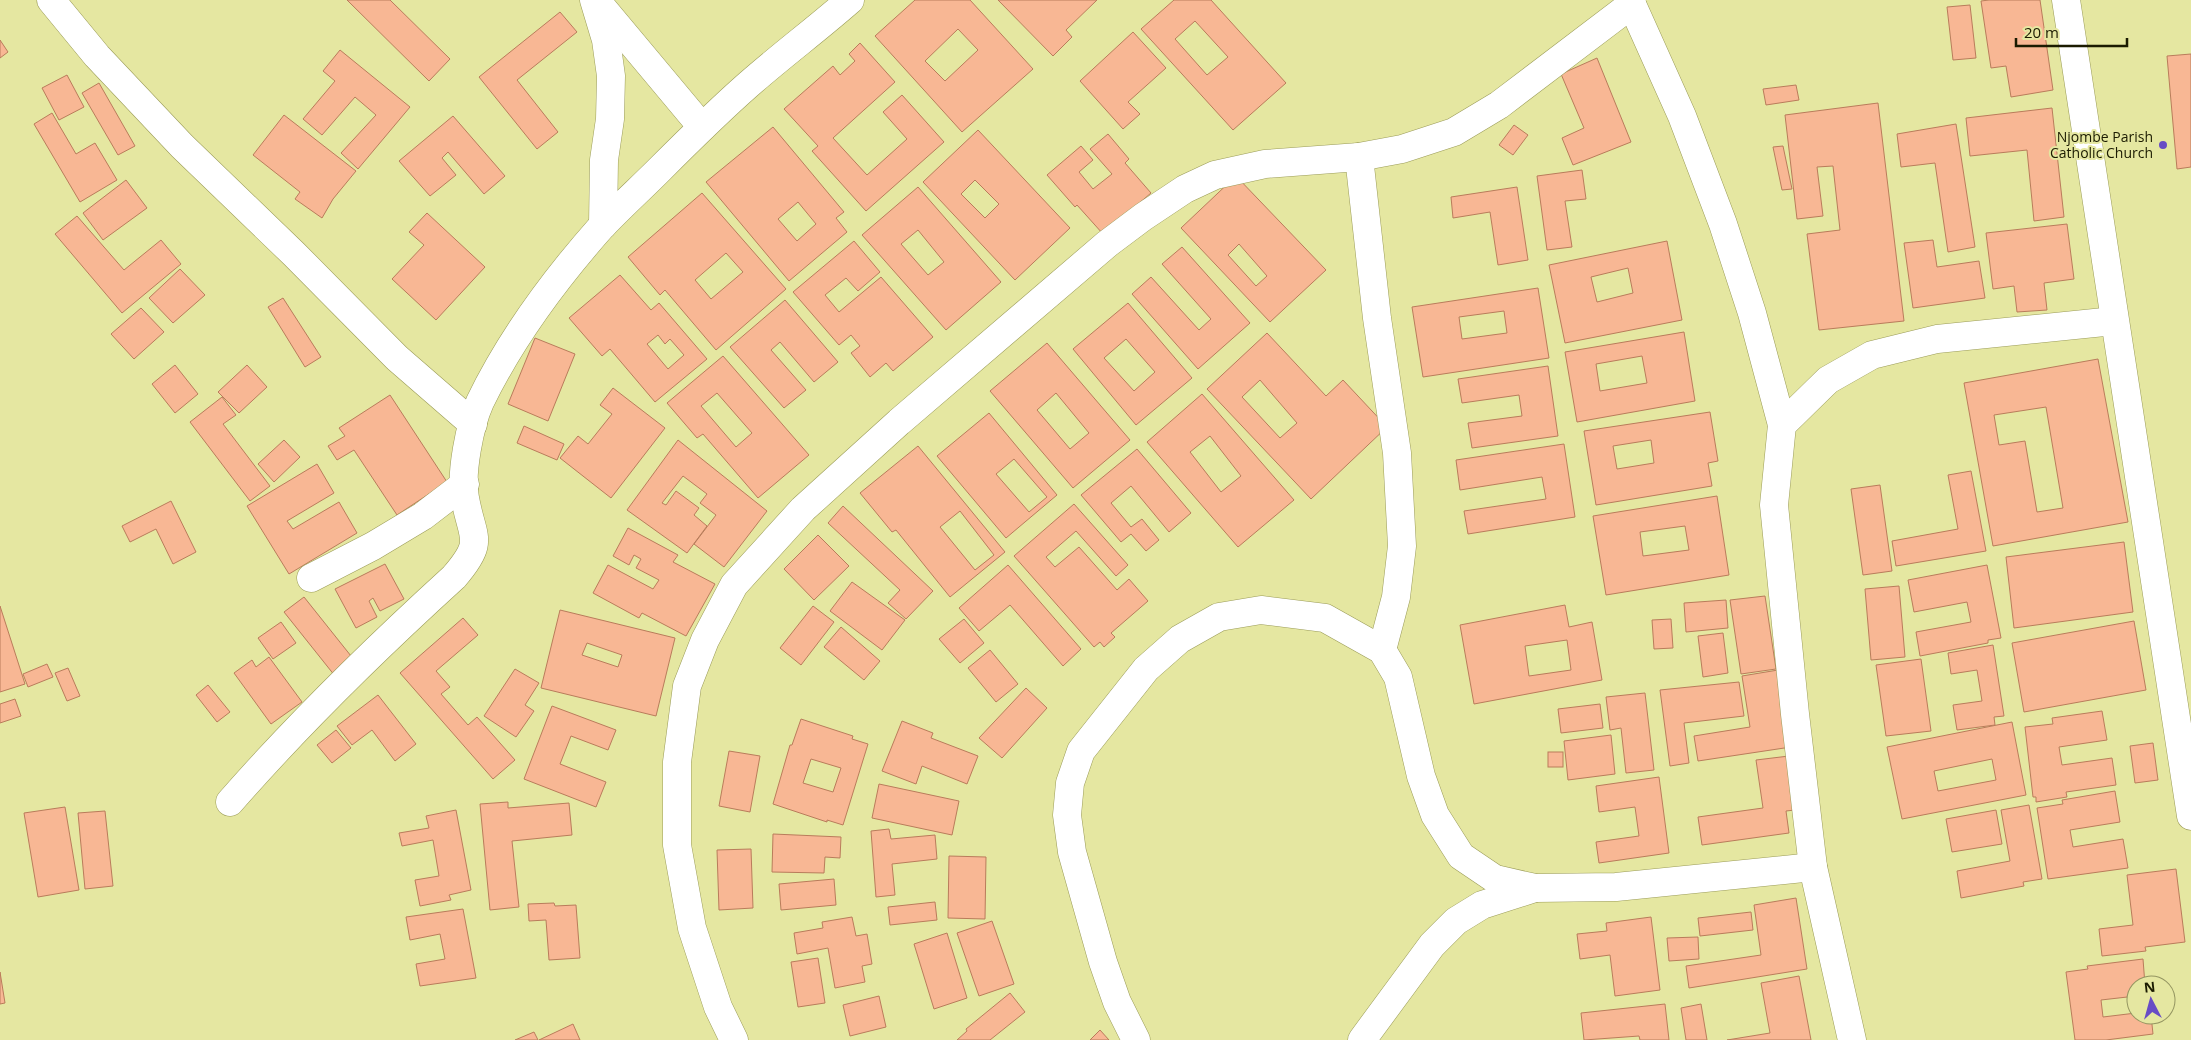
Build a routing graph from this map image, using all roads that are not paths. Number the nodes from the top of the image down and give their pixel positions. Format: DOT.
graph roads {
  1 [pos="51,0"];
  2 [pos="595,0"];
  3 [pos="850,0"];
  4 [pos="2066,0"];
  5 [pos="1631,2"];
  6 [pos="702,127"];
  7 [pos="1359,157"];
  8 [pos="603,225"];
  9 [pos="2114,320"];
  10 [pos="473,424"];
  11 [pos="1782,425"];
  12 [pos="465,484"];
  13 [pos="311,578"];
  14 [pos="1382,650"];
  15 [pos="2190,800"];
  16 [pos="230,802"];
  17 [pos="1813,867"];
  18 [pos="1535,888"];
  19 [pos="734,1040"];
  20 [pos="1136,1040"];
  21 [pos="1362,1040"];
  22 [pos="1852,1040"];
  1 -- 10 [label="street"];
  2 -- 6 [label="street"];
  2 -- 8 [label="street"];
  3 -- 6 [label="street"];
  4 -- 9 [label="street"];
  5 -- 7 [label="street"];
  5 -- 11 [label="street"];
  6 -- 8 [label="street"];
  7 -- 14 [label="street"];
  7 -- 19 [label="street"];
  8 -- 10 [label="street"];
  9 -- 11 [label="street"];
  9 -- 15 [label="street"];
  10 -- 12 [label="street"];
  11 -- 17 [label="street"];
  12 -- 13 [label="street"];
  12 -- 16 [label="street"];
  14 -- 18 [label="street"];
  14 -- 20 [label="street"];
  17 -- 18 [label="street"];
  17 -- 22 [label="street"];
  18 -- 21 [label="street"];
}
